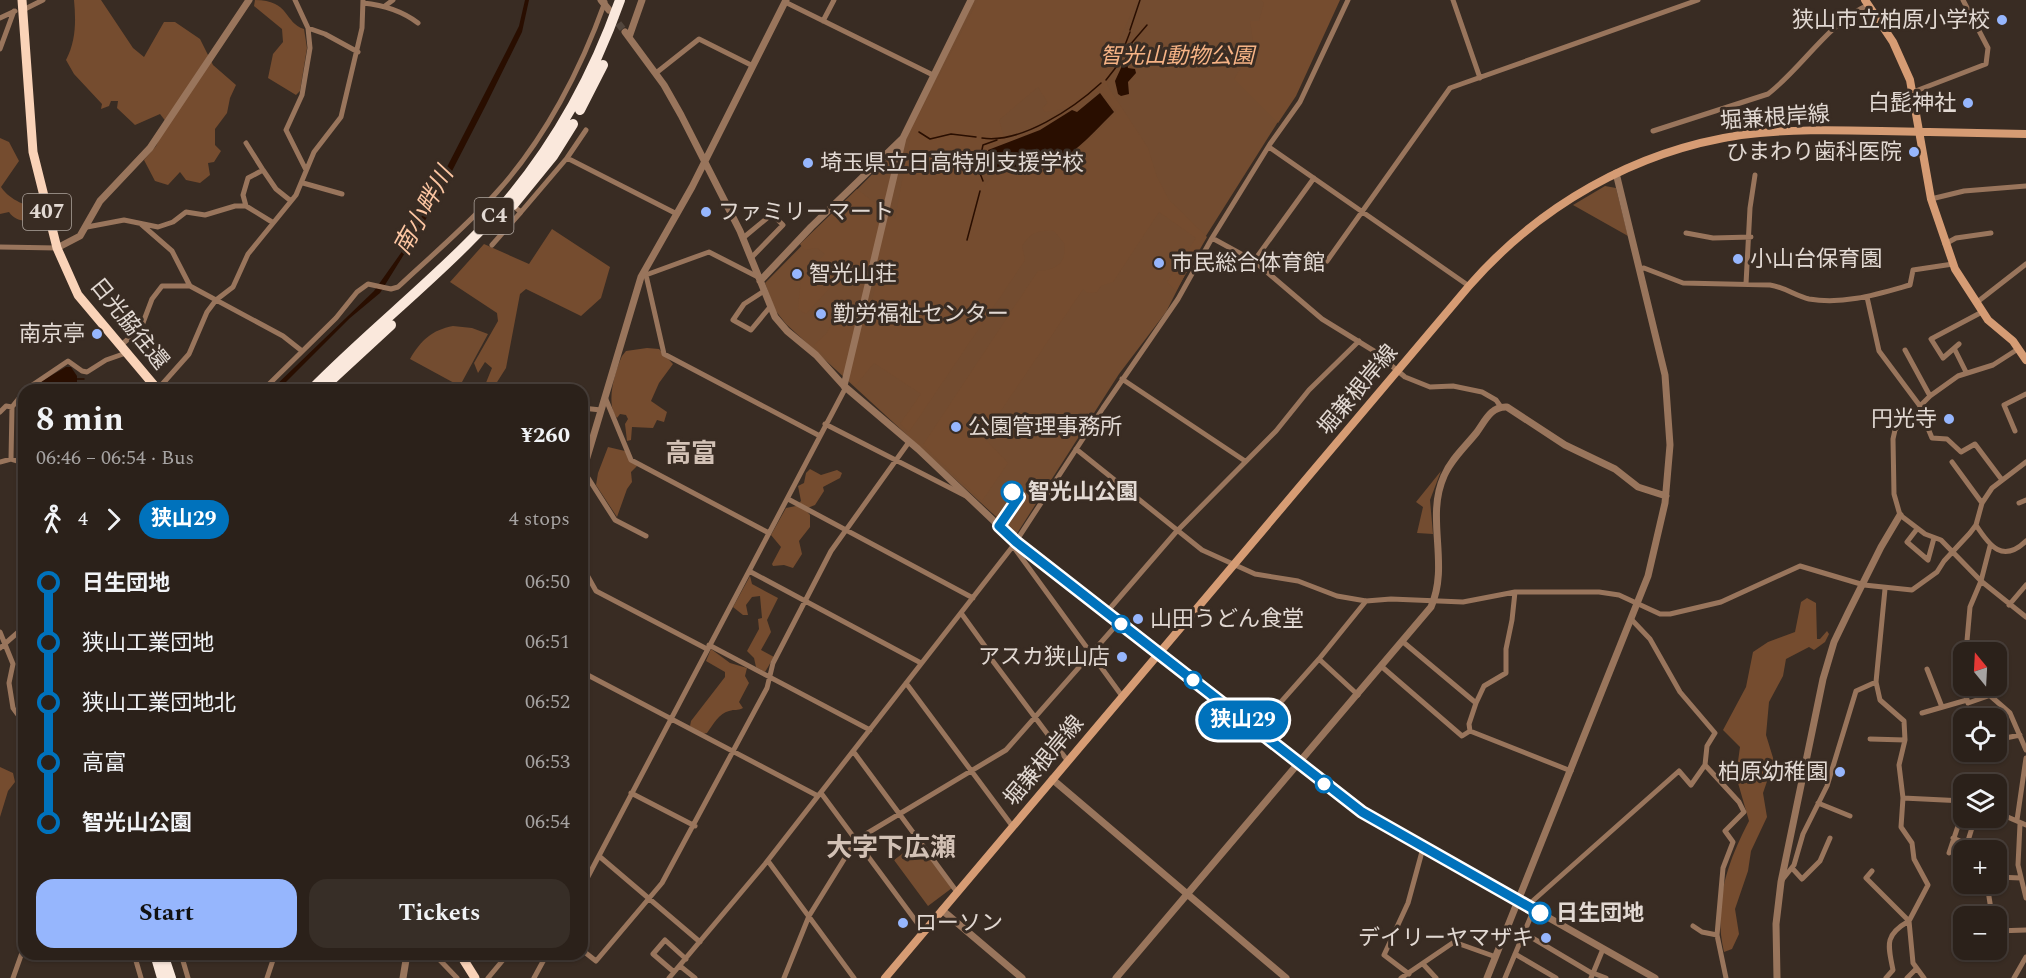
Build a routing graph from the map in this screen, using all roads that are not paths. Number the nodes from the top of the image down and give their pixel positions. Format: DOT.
graph roads {
  1 [pos="43,0"];
  2 [pos="249,0"];
  3 [pos="295,0"];
  4 [pos="393,0"];
  5 [pos="620,0"];
  6 [pos="627,0"];
  7 [pos="642,0"];
  8 [pos="834,0"];
  9 [pos="972,0"];
  10 [pos="1348,0"];
  11 [pos="1453,0"];
  12 [pos="1698,0"];
  13 [pos="1963,0"];
  14 [pos="785,1"];
  15 [pos="363,2"];
  16 [pos="1867,2"];
  17 [pos="605,4"];
  18 [pos="385,6"];
  19 [pos="20,7"];
  20 [pos="0,18"];
  21 [pos="823,21"];
  22 [pos="418,23"];
  23 [pos="308,28"];
  24 [pos="0,48"];
  25 [pos="357,52"];
  26 [pos="753,66"];
  27 [pos="656,73"];
  28 [pos="933,75"];
  29 [pos="1480,78"];
  30 [pos="1913,92"];
  31 [pos="586,130"];
  32 [pos="1653,130"];
  33 [pos="1921,132"];
  34 [pos="2026,134"];
  35 [pos="903,138"];
  36 [pos="246,143"];
  37 [pos="1269,147"];
  38 [pos="567,158"];
  39 [pos="704,161"];
  40 [pos="263,170"];
  41 [pos="306,170"];
  42 [pos="1616,173"];
  43 [pos="1755,175"];
  44 [pos="1314,178"];
  45 [pos="303,183"];
  46 [pos="2026,186"];
  47 [pos="498,191"];
  48 [pos="342,194"];
  49 [pos="503,196"];
  50 [pos="1931,200"];
  51 [pos="291,201"];
  52 [pos="246,206"];
  53 [pos="1361,211"];
  54 [pos="677,213"];
  55 [pos="272,222"];
  56 [pos="141,224"];
  57 [pos="87,226"];
  58 [pos="1686,233"];
  59 [pos="1991,234"];
  60 [pos="1750,237"];
  61 [pos="743,238"];
  62 [pos="1212,238"];
  63 [pos="1945,244"];
  64 [pos="492,245"];
  65 [pos="0,247"];
  66 [pos="57,248"];
  67 [pos="751,258"];
  68 [pos="1254,261"];
  69 [pos="1327,261"];
  70 [pos="1953,264"];
  71 [pos="2026,264"];
  72 [pos="1640,268"];
  73 [pos="644,276"];
  74 [pos="759,279"];
  75 [pos="1746,284"];
  76 [pos="190,286"];
  77 [pos="1468,286"];
  78 [pos="764,291"];
  79 [pos="1867,297"];
  80 [pos="216,300"];
  81 [pos="1976,303"];
  82 [pos="770,307"];
  83 [pos="1982,312"];
  84 [pos="1359,341"];
  85 [pos="2018,349"];
  86 [pos="123,350"];
  87 [pos="1905,350"];
  88 [pos="302,351"];
  89 [pos="2026,360"];
  90 [pos="1396,372"];
  91 [pos="1966,372"];
  92 [pos="1122,379"];
  93 [pos="35,384"];
  94 [pos="153,384"];
  95 [pos="162,384"];
  96 [pos="269,384"];
  97 [pos="317,384"];
  98 [pos="327,384"];
  99 [pos="845,387"];
  100 [pos="2026,394"];
  101 [pos="1930,396"];
  102 [pos="605,397"];
  103 [pos="18,400"];
  104 [pos="1920,406"];
  105 [pos="12,407"];
  106 [pos="1501,407"];
  107 [pos="588,409"];
  108 [pos="601,410"];
  109 [pos="0,412"];
  110 [pos="1919,414"];
  111 [pos="1931,414"];
  112 [pos="825,424"];
  113 [pos="2015,431"];
  114 [pos="820,436"];
  115 [pos="909,442"];
  116 [pos="1076,450"];
  117 [pos="588,455"];
  118 [pos="11,459"];
  119 [pos="18,461"];
  120 [pos="895,461"];
  121 [pos="1245,461"];
  122 [pos="0,462"];
  123 [pos="1952,462"];
  124 [pos="2026,462"];
  125 [pos="588,480"];
  126 [pos="2002,480"];
  127 [pos="1666,496"];
  128 [pos="969,497"];
  129 [pos="788,499"];
  130 [pos="2026,500"];
  131 [pos="1982,503"];
  132 [pos="2019,503"];
  133 [pos="1900,515"];
  134 [pos="1976,525"];
  135 [pos="1917,529"];
  136 [pos="847,530"];
  137 [pos="1176,532"];
  138 [pos="769,533"];
  139 [pos="646,536"];
  140 [pos="1935,538"];
  141 [pos="2026,541"];
  142 [pos="1015,544"];
  143 [pos="1990,546"];
  144 [pos="1952,551"];
  145 [pos="1234,564"];
  146 [pos="749,571"];
  147 [pos="588,577"];
  148 [pos="1981,581"];
  149 [pos="1864,585"];
  150 [pos="2026,585"];
  151 [pos="1885,589"];
  152 [pos="1515,592"];
  153 [pos="973,597"];
  154 [pos="1434,600"];
  155 [pos="1366,601"];
  156 [pos="805,602"];
  157 [pos="1638,604"];
  158 [pos="2008,605"];
  159 [pos="961,613"];
  160 [pos="1106,613"];
  161 [pos="2026,617"];
  162 [pos="1631,619"];
  163 [pos="1119,622"];
  164 [pos="0,632"];
  165 [pos="18,632"];
  166 [pos="1402,641"];
  167 [pos="1966,642"];
  168 [pos="2,647"];
  169 [pos="708,647"];
  170 [pos="1158,653"];
  171 [pos="1091,654"];
  172 [pos="1319,659"];
  173 [pos="921,663"];
  174 [pos="1381,666"];
  175 [pos="1927,669"];
  176 [pos="588,675"];
  177 [pos="769,677"];
  178 [pos="906,682"];
  179 [pos="1876,682"];
  180 [pos="1358,695"];
  181 [pos="1122,696"];
  182 [pos="1966,696"];
  183 [pos="1988,696"];
  184 [pos="1992,696"];
  185 [pos="1967,700"];
  186 [pos="1476,703"];
  187 [pos="1942,707"];
  188 [pos="1922,713"];
  189 [pos="18,718"];
  190 [pos="1035,718"];
  191 [pos="670,719"];
  192 [pos="870,730"];
  193 [pos="1256,730"];
  194 [pos="1470,731"];
  195 [pos="2023,734"];
  196 [pos="2007,738"];
  197 [pos="1870,739"];
  198 [pos="1905,740"];
  199 [pos="2026,750"];
  200 [pos="853,751"];
  201 [pos="733,753"];
  202 [pos="2026,758"];
  203 [pos="1067,760"];
  204 [pos="1298,763"];
  205 [pos="1705,765"];
  206 [pos="971,771"];
  207 [pos="1571,771"];
  208 [pos="1052,780"];
  209 [pos="631,793"];
  210 [pos="819,795"];
  211 [pos="1903,798"];
  212 [pos="1953,800"];
  213 [pos="1818,803"];
  214 [pos="898,814"];
  215 [pos="1850,816"];
  216 [pos="2007,817"];
  217 [pos="2021,823"];
  218 [pos="695,826"];
  219 [pos="1013,827"];
  220 [pos="1957,828"];
  221 [pos="1972,828"];
  222 [pos="1830,838"];
  223 [pos="1953,838"];
  224 [pos="856,840"];
  225 [pos="1423,848"];
  226 [pos="1949,853"];
  227 [pos="599,856"];
  228 [pos="768,861"];
  229 [pos="1792,868"];
  230 [pos="1872,871"];
  231 [pos="2022,876"];
  232 [pos="588,877"];
  233 [pos="2007,877"];
  234 [pos="1781,882"];
  235 [pos="957,892"];
  236 [pos="1186,894"];
  237 [pos="649,898"];
  238 [pos="2026,898"];
  239 [pos="1518,900"];
  240 [pos="1531,907"];
  241 [pos="942,910"];
  242 [pos="809,916"];
  243 [pos="1909,921"];
  244 [pos="1693,926"];
  245 [pos="2026,930"];
  246 [pos="2007,931"];
  247 [pos="924,932"];
  248 [pos="1524,933"];
  249 [pos="1717,935"];
  250 [pos="700,942"];
  251 [pos="1603,949"];
  252 [pos="1515,954"];
  253 [pos="588,955"];
  254 [pos="1496,957"];
  255 [pos="2026,957"];
  256 [pos="686,959"];
  257 [pos="19,960"];
  258 [pos="136,960"];
  259 [pos="157,960"];
  260 [pos="165,960"];
  261 [pos="183,960"];
  262 [pos="273,960"];
  263 [pos="406,960"];
  264 [pos="440,960"];
  265 [pos="464,960"];
  266 [pos="503,960"];
  267 [pos="544,960"];
  268 [pos="1423,964"];
  269 [pos="680,966"];
  270 [pos="1916,969"];
  271 [pos="674,972"];
  272 [pos="1409,974"];
  273 [pos="1593,975"];
  274 [pos="1507,977"];
  275 [pos="13,978"];
  276 [pos="141,978"];
  277 [pos="162,978"];
  278 [pos="171,978"];
  279 [pos="188,978"];
  280 [pos="267,978"];
  281 [pos="404,978"];
  282 [pos="457,978"];
  283 [pos="474,978"];
  284 [pos="488,978"];
  285 [pos="534,978"];
  286 [pos="669,978"];
  287 [pos="695,978"];
  288 [pos="784,978"];
  289 [pos="854,978"];
  290 [pos="885,978"];
  291 [pos="1022,978"];
  292 [pos="1116,978"];
  293 [pos="1286,978"];
  294 [pos="1401,978"];
  295 [pos="1436,978"];
  296 [pos="1487,978"];
  297 [pos="1556,978"];
  298 [pos="1606,978"];
  299 [pos="1655,978"];
  300 [pos="1726,978"];
  301 [pos="1777,978"];
  302 [pos="1886,978"];
  303 [pos="1907,978"];
  304 [pos="1924,978"];
  305 [pos="2014,978"];
  1 -- 19 [label="street"];
  2 -- 57 [label="street"];
  3 -- 23 [label="street"];
  4 -- 18 [label="street"];
  5 -- 97 [label="highway, C4"];
  6 -- 98 [label="highway, C4"];
  7 -- 27 [label="street"];
  8 -- 21 [label="street"];
  9 -- 28 [label="street"];
  10 -- 37 [label="street"];
  11 -- 29 [label="street"];
  12 -- 29 [label="street"];
  13 -- 30 [label="street"];
  14 -- 21 [label="street"];
  14 -- 26 [label="street"];
  15 -- 18 [label="street"];
  15 -- 25 [label="street"];
  16 -- 30 [label="main road"];
  16 -- 32 [label="street"];
  17 -- 47 [label="street"];
  18 -- 22 [label="street"];
  19 -- 20 [label="street"];
  19 -- 24 [label="street"];
  19 -- 66 [label="highway, 日光脇往還 / 407"];
  21 -- 28 [label="street"];
  23 -- 25 [label="street"];
  23 -- 41 [label="street"];
  25 -- 41 [label="street"];
  26 -- 27 [label="street"];
  26 -- 39 [label="street"];
  27 -- 39 [label="street"];
  28 -- 35 [label="street"];
  29 -- 53 [label="street"];
  30 -- 33 [label="main road"];
  31 -- 38 [label="street"];
  33 -- 34 [label="main road, 堀兼根岸線"];
  33 -- 42 [label="main road, 堀兼根岸線"];
  33 -- 50 [label="main road"];
  35 -- 74 [label="street"];
  35 -- 99 [label="street"];
  36 -- 40 [label="street"];
  37 -- 44 [label="street"];
  37 -- 62 [label="street"];
  38 -- 54 [label="street"];
  38 -- 64 [label="street"];
  39 -- 54 [label="street"];
  39 -- 61 [label="street"];
  40 -- 51 [label="street"];
  40 -- 52 [label="street"];
  41 -- 45 [label="street"];
  42 -- 72 [label="street"];
  42 -- 77 [label="main road, 堀兼根岸線"];
  43 -- 60 [label="street"];
  44 -- 53 [label="street"];
  44 -- 68 [label="street"];
  45 -- 48 [label="street"];
  45 -- 51 [label="street"];
  46 -- 50 [label="street"];
  47 -- 49 [label="street"];
  47 -- 88 [label="street"];
  50 -- 63 [label="main road"];
  51 -- 55 [label="street"];
  52 -- 55 [label="street"];
  52 -- 56 [label="street"];
  53 -- 69 [label="street"];
  53 -- 77 [label="street"];
  54 -- 73 [label="street"];
  55 -- 80 [label="street"];
  56 -- 57 [label="street"];
  56 -- 76 [label="street"];
  57 -- 66 [label="street"];
  58 -- 60 [label="street"];
  59 -- 63 [label="street"];
  60 -- 75 [label="street"];
  61 -- 67 [label="street"];
  61 -- 67 [label="street"];
  62 -- 68 [label="street"];
  62 -- 92 [label="street"];
  63 -- 70 [label="main road"];
  65 -- 66 [label="street"];
  66 -- 86 [label="highway, 日光脇往還 / 407"];
  67 -- 74 [label="street"];
  68 -- 84 [label="street"];
  70 -- 79 [label="street"];
  70 -- 81 [label="main road"];
  71 -- 81 [label="street"];
  72 -- 75 [label="street"];
  72 -- 127 [label="street"];
  73 -- 74 [label="street"];
  73 -- 102 [label="street"];
  73 -- 114 [label="street"];
  74 -- 78 [label="street"];
  75 -- 79 [label="street"];
  76 -- 80 [label="street"];
  76 -- 86 [label="street"];
  77 -- 90 [label="main road, 堀兼根岸線"];
  78 -- 82 [label="street"];
  78 -- 82 [label="street"];
  79 -- 104 [label="street"];
  80 -- 88 [label="street"];
  80 -- 95 [label="street"];
  81 -- 83 [label="main road"];
  82 -- 99 [label="street"];
  83 -- 85 [label="main road"];
  83 -- 91 [label="street"];
  84 -- 90 [label="street"];
  84 -- 121 [label="street"];
  85 -- 89 [label="main road"];
  85 -- 91 [label="street"];
  86 -- 93 [label="street"];
  86 -- 94 [label="highway, 日光脇往還 / 407"];
  87 -- 101 [label="street"];
  88 -- 96 [label="street"];
  90 -- 106 [label="street"];
  90 -- 145 [label="main road, 堀兼根岸線"];
  91 -- 101 [label="street"];
  92 -- 116 [label="street"];
  92 -- 121 [label="street"];
  99 -- 112 [label="street"];
  99 -- 115 [label="street"];
  100 -- 113 [label="street"];
  101 -- 104 [label="street"];
  102 -- 108 [label="street"];
  102 -- 138 [label="street"];
  103 -- 105 [label="street"];
  104 -- 110 [label="street"];
  105 -- 109 [label="street"];
  105 -- 118 [label="street"];
  106 -- 127 [label="street"];
  106 -- 154 [label="street"];
  107 -- 108 [label="street"];
  108 -- 117 [label="street"];
  110 -- 111 [label="street"];
  110 -- 126 [label="street"];
  110 -- 133 [label="street"];
  112 -- 114 [label="street"];
  112 -- 120 [label="street"];
  114 -- 129 [label="street"];
  115 -- 120 [label="street"];
  115 -- 128 [label="street"];
  116 -- 137 [label="street"];
  116 -- 142 [label="street"];
  118 -- 119 [label="street"];
  118 -- 122 [label="street"];
  120 -- 128 [label="street"];
  120 -- 136 [label="street"];
  121 -- 137 [label="street"];
  123 -- 131 [label="street"];
  124 -- 126 [label="street"];
  125 -- 139 [label="street"];
  126 -- 131 [label="street"];
  127 -- 157 [label="street"];
  128 -- 142 [label="street"];
  129 -- 136 [label="street"];
  129 -- 138 [label="street"];
  130 -- 132 [label="street"];
  131 -- 134 [label="street"];
  133 -- 135 [label="street"];
  133 -- 149 [label="street"];
  134 -- 143 [label="street"];
  134 -- 144 [label="street"];
  135 -- 140 [label="street"];
  135 -- 140 [label="street"];
  136 -- 153 [label="street"];
  136 -- 156 [label="street"];
  137 -- 145 [label="street"];
  137 -- 160 [label="street"];
  138 -- 146 [label="street"];
  140 -- 144 [label="street"];
  141 -- 143 [label="street"];
  142 -- 153 [label="street"];
  142 -- 160 [label="street"];
  142 -- 171 [label="street"];
  143 -- 148 [label="street"];
  144 -- 148 [label="street"];
  144 -- 151 [label="street"];
  145 -- 155 [label="street"];
  145 -- 170 [label="main road, 堀兼根岸線"];
  146 -- 156 [label="street"];
  146 -- 169 [label="street"];
  147 -- 169 [label="street"];
  148 -- 158 [label="street"];
  148 -- 167 [label="street"];
  149 -- 151 [label="street"];
  149 -- 157 [label="street"];
  149 -- 234 [label="street"];
  150 -- 158 [label="street"];
  151 -- 179 [label="street"];
  152 -- 154 [label="street"];
  152 -- 157 [label="street"];
  152 -- 186 [label="street"];
  153 -- 159 [label="street"];
  154 -- 155 [label="street"];
  154 -- 166 [label="street"];
  155 -- 172 [label="street"];
  156 -- 173 [label="street"];
  156 -- 177 [label="street"];
  157 -- 162 [label="street"];
  158 -- 161 [label="street"];
  159 -- 173 [label="street"];
  159 -- 190 [label="street"];
  160 -- 163 [label="street"];
  162 -- 205 [label="street"];
  162 -- 207 [label="street"];
  163 -- 170 [label="street"];
  163 -- 171 [label="street"];
  164 -- 168 [label="street"];
  165 -- 168 [label="street"];
  166 -- 174 [label="street"];
  166 -- 186 [label="street"];
  168 -- 189 [label="street"];
  169 -- 177 [label="street"];
  169 -- 191 [label="street"];
  170 -- 181 [label="main road, 堀兼根岸線"];
  170 -- 193 [label="street"];
  171 -- 181 [label="street"];
  171 -- 190 [label="street"];
  172 -- 180 [label="street"];
  172 -- 193 [label="street"];
  173 -- 178 [label="street"];
  174 -- 180 [label="street"];
  174 -- 194 [label="street"];
  175 -- 187 [label="street"];
  176 -- 191 [label="street"];
  177 -- 192 [label="street"];
  177 -- 201 [label="street"];
  178 -- 192 [label="street"];
  178 -- 206 [label="street"];
  179 -- 198 [label="street"];
  179 -- 213 [label="street"];
  180 -- 204 [label="street"];
  181 -- 203 [label="main road, 堀兼根岸線"];
  182 -- 185 [label="street"];
  183 -- 185 [label="street"];
  184 -- 195 [label="street"];
  185 -- 187 [label="street"];
  186 -- 194 [label="street"];
  187 -- 188 [label="street"];
  190 -- 203 [label="street"];
  190 -- 206 [label="street"];
  191 -- 201 [label="street"];
  191 -- 209 [label="street"];
  192 -- 200 [label="street"];
  193 -- 204 [label="street"];
  194 -- 207 [label="street"];
  195 -- 196 [label="street"];
  195 -- 199 [label="street"];
  197 -- 198 [label="street"];
  198 -- 211 [label="street"];
  200 -- 210 [label="street"];
  200 -- 214 [label="street"];
  201 -- 210 [label="street"];
  201 -- 218 [label="street"];
  202 -- 217 [label="street"];
  203 -- 208 [label="main road, 堀兼根岸線"];
  204 -- 225 [label="street"];
  204 -- 236 [label="street"];
  205 -- 240 [label="street"];
  205 -- 249 [label="street"];
  206 -- 214 [label="street"];
  206 -- 219 [label="street"];
  207 -- 239 [label="street"];
  208 -- 219 [label="main road, 堀兼根岸線"];
  208 -- 236 [label="street"];
  209 -- 218 [label="street"];
  209 -- 227 [label="street"];
  210 -- 224 [label="street"];
  210 -- 228 [label="street"];
  211 -- 212 [label="street"];
  211 -- 243 [label="street"];
  213 -- 215 [label="street"];
  213 -- 229 [label="street"];
  214 -- 224 [label="street"];
  214 -- 235 [label="street"];
  216 -- 217 [label="street"];
  217 -- 231 [label="street"];
  218 -- 237 [label="street"];
  219 -- 235 [label="main road, 堀兼根岸線"];
  220 -- 223 [label="street"];
  221 -- 223 [label="street"];
  222 -- 229 [label="street"];
  223 -- 226 [label="street"];
  224 -- 242 [label="street"];
  224 -- 247 [label="street"];
  225 -- 239 [label="street"];
  225 -- 272 [label="street"];
  227 -- 232 [label="street"];
  227 -- 237 [label="street"];
  228 -- 242 [label="street"];
  228 -- 250 [label="street"];
  229 -- 234 [label="street"];
  230 -- 243 [label="street"];
  231 -- 233 [label="street"];
  231 -- 238 [label="street"];
  234 -- 301 [label="street"];
  235 -- 241 [label="main road, 堀兼根岸線"];
  236 -- 292 [label="street"];
  236 -- 293 [label="street"];
  237 -- 250 [label="street"];
  237 -- 253 [label="street"];
  239 -- 240 [label="street"];
  239 -- 254 [label="street"];
  240 -- 248 [label="street"];
  240 -- 251 [label="street"];
  241 -- 247 [label="main road, 堀兼根岸線"];
  241 -- 291 [label="street"];
  242 -- 288 [label="street"];
  242 -- 289 [label="street"];
  243 -- 270 [label="street"];
  243 -- 302 [label="street"];
  244 -- 249 [label="street"];
  245 -- 246 [label="street"];
  247 -- 290 [label="main road, 堀兼根岸線"];
  248 -- 252 [label="street"];
  248 -- 273 [label="street"];
  249 -- 300 [label="street"];
  250 -- 256 [label="street"];
  251 -- 273 [label="street"];
  251 -- 299 [label="street"];
  252 -- 274 [label="street"];
  252 -- 297 [label="street"];
  254 -- 268 [label="street"];
  254 -- 296 [label="street"];
  255 -- 305 [label="street"];
  256 -- 269 [label="street"];
  256 -- 271 [label="street"];
  257 -- 275 [label="street"];
  258 -- 276 [label="street"];
  259 -- 277 [label="highway"];
  260 -- 278 [label="highway"];
  261 -- 279 [label="street"];
  262 -- 280 [label="street"];
  263 -- 281 [label="street"];
  264 -- 282 [label="street"];
  265 -- 283 [label="highway"];
  266 -- 284 [label="street"];
  267 -- 285 [label="street"];
  268 -- 272 [label="street"];
  268 -- 295 [label="street"];
  269 -- 271 [label="street"];
  269 -- 287 [label="street"];
  270 -- 303 [label="street"];
  270 -- 304 [label="street"];
  271 -- 286 [label="street"];
  272 -- 294 [label="street"];
  273 -- 298 [label="street"];
}
